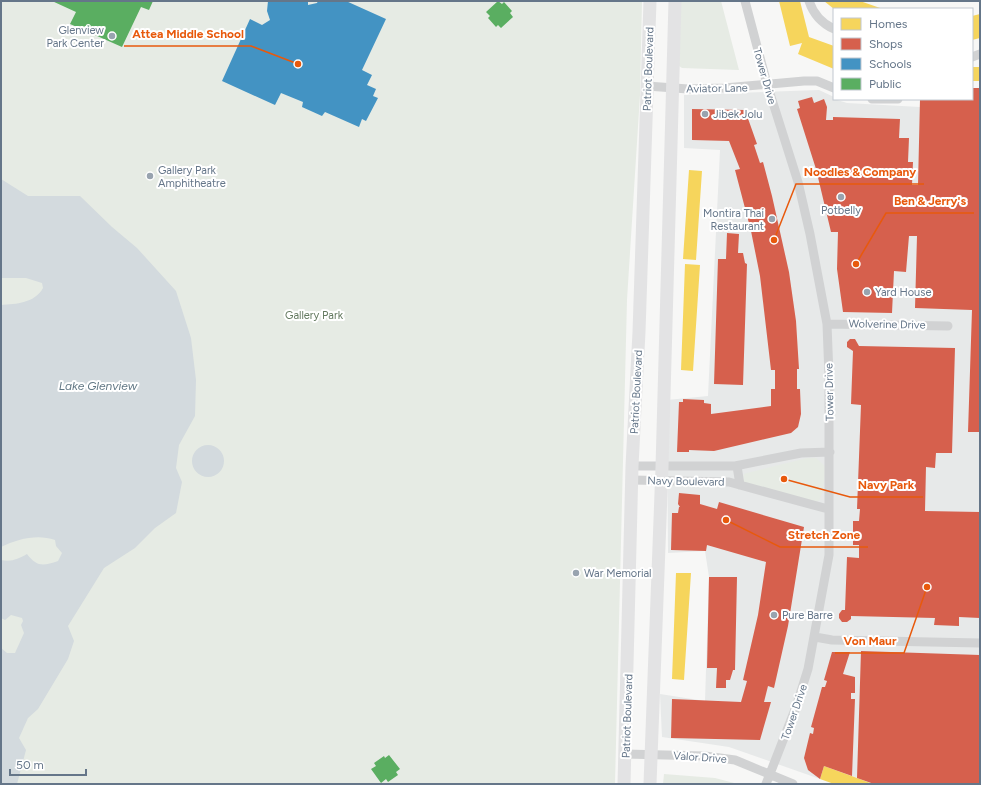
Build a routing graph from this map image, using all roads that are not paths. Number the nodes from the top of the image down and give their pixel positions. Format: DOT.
graph roads {
  1 [pos="650,1"];
  2 [pos="675,1"];
  3 [pos="745,1"];
  4 [pos="809,1"];
  5 [pos="833,28"];
  6 [pos="767,84"];
  7 [pos="647,86"];
  8 [pos="672,88"];
  9 [pos="833,88"];
  10 [pos="827,324"];
  11 [pos="948,326"];
  12 [pos="830,452"];
  13 [pos="632,466"];
  14 [pos="662,466"];
  15 [pos="737,466"];
  16 [pos="632,480"];
  17 [pos="661,480"];
  18 [pos="740,485"];
  19 [pos="828,509"];
  20 [pos="815,637"];
  21 [pos="980,643"];
  22 [pos="626,754"];
  23 [pos="652,755"];
  24 [pos="772,774"];
  25 [pos="624,784"];
  26 [pos="650,784"];
  27 [pos="766,784"];
  28 [pos="793,784"];
  1 -- 7 [label="main road, Patriot Boulevard"];
  2 -- 8 [label="main road"];
  3 -- 6 [label="street, Tower Drive"];
  4 -- 5 [label="street"];
  6 -- 8 [label="street, Aviator Lane"];
  6 -- 9 [label="street, Aviator Lane"];
  6 -- 10 [label="street, Tower Drive"];
  7 -- 8 [label="street, Aviator Lane"];
  7 -- 13 [label="main road, Patriot Boulevard"];
  8 -- 14 [label="main road"];
  10 -- 11 [label="street, Wolverine Drive"];
  10 -- 12 [label="street, Tower Drive"];
  12 -- 15 [label="street, Navy Boulevard"];
  12 -- 19 [label="street, Tower Drive"];
  13 -- 14 [label="street, Navy Boulevard"];
  13 -- 16 [label="main road, Patriot Boulevard"];
  14 -- 15 [label="street, Navy Boulevard"];
  14 -- 17 [label="main road"];
  15 -- 18 [label="street, Navy Boulevard"];
  16 -- 17 [label="street, Navy Boulevard"];
  16 -- 22 [label="main road, Patriot Boulevard"];
  17 -- 18 [label="street, Navy Boulevard"];
  17 -- 23 [label="main road"];
  18 -- 19 [label="street, Navy Boulevard"];
  19 -- 20 [label="street, Tower Drive"];
  20 -- 21 [label="street"];
  20 -- 24 [label="street, Tower Drive"];
  22 -- 23 [label="street, Valor Drive"];
  22 -- 25 [label="main road, Patriot Boulevard"];
  23 -- 24 [label="street, Valor Drive"];
  23 -- 26 [label="main road"];
  24 -- 27 [label="street, Tower Drive"];
  24 -- 28 [label="street, Valor Drive"];
}
